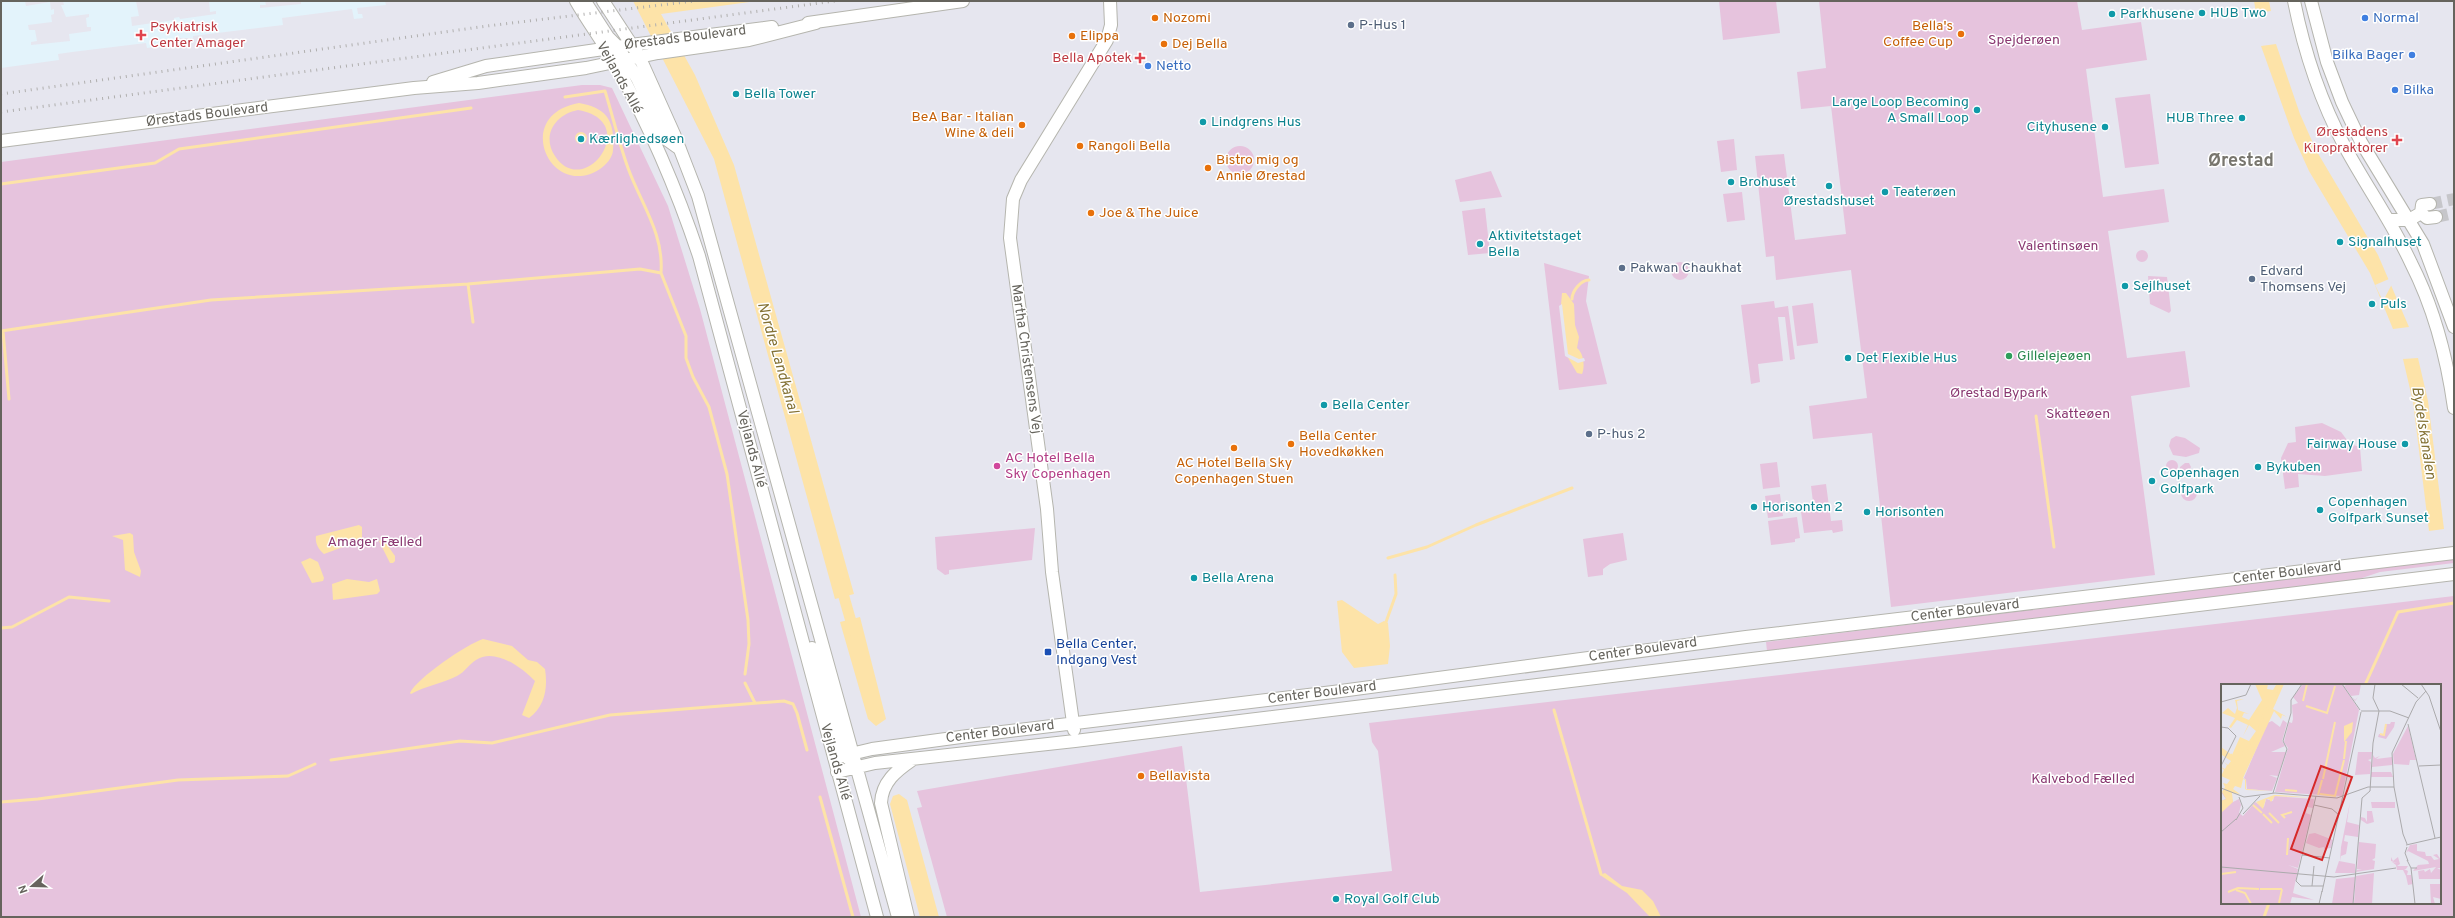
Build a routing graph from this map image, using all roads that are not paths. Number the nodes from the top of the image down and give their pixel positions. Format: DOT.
graph roads {
  1 [pos="576,1"];
  2 [pos="585,1"];
  3 [pos="603,1"];
  4 [pos="963,1"];
  5 [pos="1110,1"];
  6 [pos="2294,1"];
  7 [pos="2311,1"];
  8 [pos="631,45"];
  9 [pos="611,48"];
  10 [pos="656,48"];
  11 [pos="639,56"];
  12 [pos="627,59"];
  13 [pos="614,63"];
  14 [pos="414,88"];
  15 [pos="1,141"];
  16 [pos="680,149"];
  17 [pos="2430,204"];
  18 [pos="2421,214"];
  19 [pos="2436,217"];
  20 [pos="2389,220"];
  21 [pos="2409,220"];
  22 [pos="2454,327"];
  23 [pos="2454,408"];
  24 [pos="2454,553"];
  25 [pos="2454,574"];
  26 [pos="1073,723"];
  27 [pos="1075,741"];
  28 [pos="844,755"];
  29 [pos="913,760"];
  30 [pos="856,767"];
  31 [pos="837,772"];
  32 [pos="877,917"];
  33 [pos="898,917"];
  34 [pos="908,917"];
  1 -- 9 [label="street, Vejlands Allé"];
  2 -- 9 [label="street"];
  3 -- 8 [label="street, Vejlands Allé"];
  4 -- 10 [label="street, Ørestads Boulevard"];
  5 -- 26 [label="street, Martha Christensens Vej"];
  6 -- 20 [label="street"];
  7 -- 21 [label="street"];
  8 -- 9 [label="street, Ørestads Boulevard"];
  8 -- 10 [label="street, Ørestads Boulevard"];
  8 -- 11 [label="street, Vejlands Allé"];
  9 -- 11 [label="street"];
  9 -- 12 [label="street"];
  9 -- 13 [label="street, Vejlands Allé"];
  9 -- 14 [label="street, Ørestads Boulevard"];
  10 -- 11 [label="street, Ørestads Boulevard"];
  11 -- 12 [label="street, Ørestads Boulevard"];
  11 -- 16 [label="street, Vejlands Allé"];
  12 -- 13 [label="street, Ørestads Boulevard"];
  12 -- 16 [label="street"];
  13 -- 14 [label="street, Ørestads Boulevard"];
  13 -- 28 [label="street, Vejlands Allé"];
  14 -- 15 [label="street, Ørestads Boulevard"];
  16 -- 28 [label="street, Vejlands Allé"];
  17 -- 18 [label="street"];
  18 -- 19 [label="street"];
  18 -- 21 [label="street"];
  20 -- 21 [label="street"];
  20 -- 23 [label="street"];
  21 -- 22 [label="street"];
  24 -- 26 [label="street, Center Boulevard"];
  25 -- 27 [label="street, Center Boulevard"];
  26 -- 27 [label="street, Martha Christensens Vej"];
  26 -- 28 [label="street, Center Boulevard"];
  27 -- 29 [label="street, Center Boulevard"];
  28 -- 30 [label="street, Vejlands Allé"];
  28 -- 31 [label="street, Vejlands Allé"];
  29 -- 30 [label="street, Center Boulevard"];
  29 -- 34 [label="street"];
  30 -- 31 [label="street, Center Boulevard"];
  30 -- 33 [label="street, Vejlands Allé"];
  31 -- 32 [label="street, Vejlands Allé"];
}
